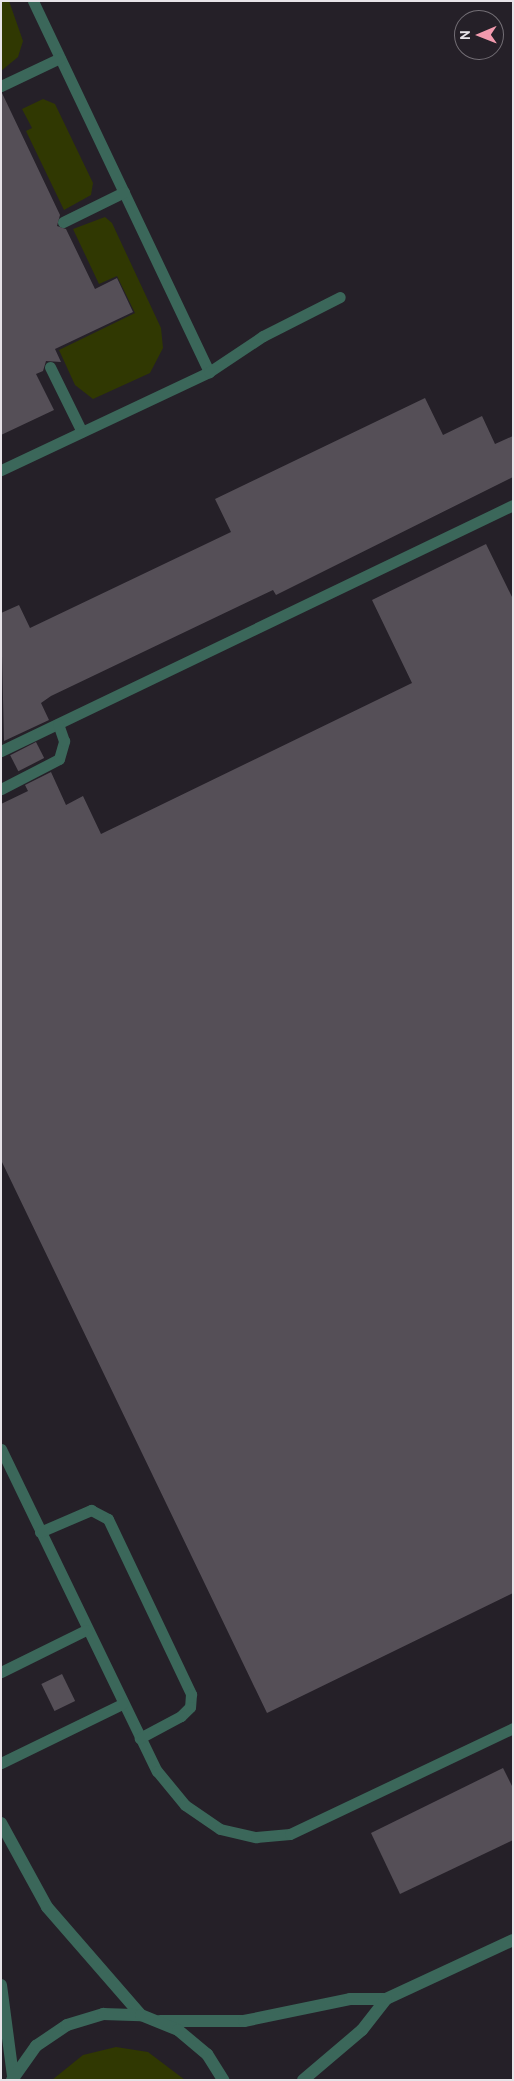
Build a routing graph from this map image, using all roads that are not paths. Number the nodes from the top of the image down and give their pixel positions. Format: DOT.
graph roads {
  1 [pos="33,1"];
  2 [pos="60,58"];
  3 [pos="1,86"];
  4 [pos="124,192"];
  5 [pos="63,222"];
  6 [pos="340,297"];
  7 [pos="50,367"];
  8 [pos="209,372"];
  9 [pos="82,432"];
  10 [pos="1,470"];
  11 [pos="513,505"];
  12 [pos="58,724"];
  13 [pos="1,751"];
  14 [pos="1,788"];
  15 [pos="1,1449"];
  16 [pos="40,1532"];
  17 [pos="86,1630"];
  18 [pos="1,1672"];
  19 [pos="122,1704"];
  20 [pos="513,1728"];
  21 [pos="140,1738"];
  22 [pos="1,1763"];
  23 [pos="1,1823"];
  24 [pos="513,1940"];
  25 [pos="1,1985"];
  26 [pos="386,1999"];
  27 [pos="141,2015"];
  28 [pos="160,2021"];
  29 [pos="12,2078"];
  30 [pos="223,2080"];
  31 [pos="303,2080"];
  1 -- 2 [label="lane"];
  2 -- 3 [label="lane"];
  2 -- 4 [label="lane"];
  4 -- 5 [label="lane"];
  4 -- 8 [label="lane"];
  6 -- 8 [label="lane"];
  7 -- 9 [label="lane"];
  8 -- 9 [label="lane"];
  9 -- 10 [label="lane"];
  11 -- 12 [label="lane"];
  12 -- 13 [label="lane"];
  12 -- 14 [label="lane"];
  15 -- 16 [label="lane"];
  16 -- 17 [label="lane"];
  16 -- 21 [label="lane"];
  17 -- 18 [label="lane"];
  17 -- 19 [label="lane"];
  19 -- 21 [label="lane"];
  19 -- 22 [label="lane"];
  20 -- 21 [label="lane"];
  23 -- 27 [label="street"];
  24 -- 26 [label="street"];
  25 -- 29 [label="street"];
  26 -- 28 [label="street"];
  26 -- 31 [label="street"];
  27 -- 28 [label="street"];
  27 -- 29 [label="street"];
  28 -- 30 [label="street"];
}
